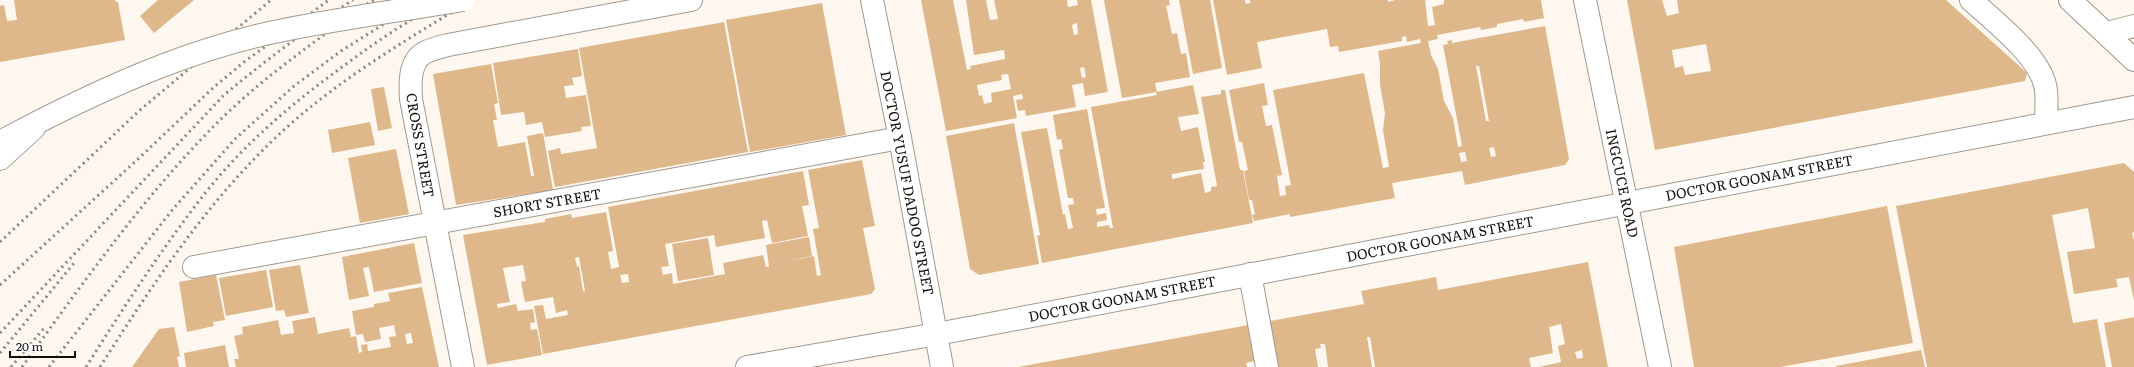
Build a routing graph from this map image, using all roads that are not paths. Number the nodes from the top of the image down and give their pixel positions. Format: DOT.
graph roads {
  1 [pos="463,0"];
  2 [pos="691,0"];
  3 [pos="872,0"];
  4 [pos="1585,0"];
  5 [pos="1971,0"];
  6 [pos="2070,0"];
  7 [pos="2134,26"];
  8 [pos="2107,33"];
  9 [pos="2134,60"];
  10 [pos="2134,107"];
  11 [pos="44,120"];
  12 [pos="2046,122"];
  13 [pos="900,138"];
  14 [pos="0,142"];
  15 [pos="0,159"];
  16 [pos="1627,203"];
  17 [pos="434,222"];
  18 [pos="194,267"];
  19 [pos="1250,274"];
  20 [pos="937,334"];
  21 [pos="462,367"];
  22 [pos="747,367"];
  23 [pos="942,367"];
  24 [pos="1267,367"];
  25 [pos="1660,367"];
  1 -- 11 [label="main road, bridge"];
  2 -- 17 [label="main road, CROSS STREET"];
  3 -- 13 [label="main road, DOCTOR YUSUF DADOO STREET"];
  4 -- 16 [label="main road, INGCUCE ROAD"];
  5 -- 12 [label="main road"];
  6 -- 8 [label="main road"];
  7 -- 8 [label="main road"];
  8 -- 9 [label="main road"];
  10 -- 12 [label="main road, DOCTOR GOONAM STREET"];
  11 -- 14 [label="main road"];
  11 -- 15 [label="main road"];
  12 -- 16 [label="main road, DOCTOR GOONAM STREET"];
  13 -- 17 [label="main road, SHORT STREET"];
  13 -- 20 [label="main road, DOCTOR YUSUF DADOO STREET"];
  16 -- 19 [label="main road, DOCTOR GOONAM STREET"];
  16 -- 25 [label="main road, INGCUCE ROAD"];
  17 -- 18 [label="main road, SHORT STREET"];
  17 -- 21 [label="main road, CROSS STREET"];
  19 -- 20 [label="main road, DOCTOR GOONAM STREET"];
  19 -- 24 [label="main road"];
  20 -- 22 [label="main road, DOCTOR GOONAM STREET"];
  20 -- 23 [label="main road, DOCTOR YUSUF DADOO STREET"];
}
